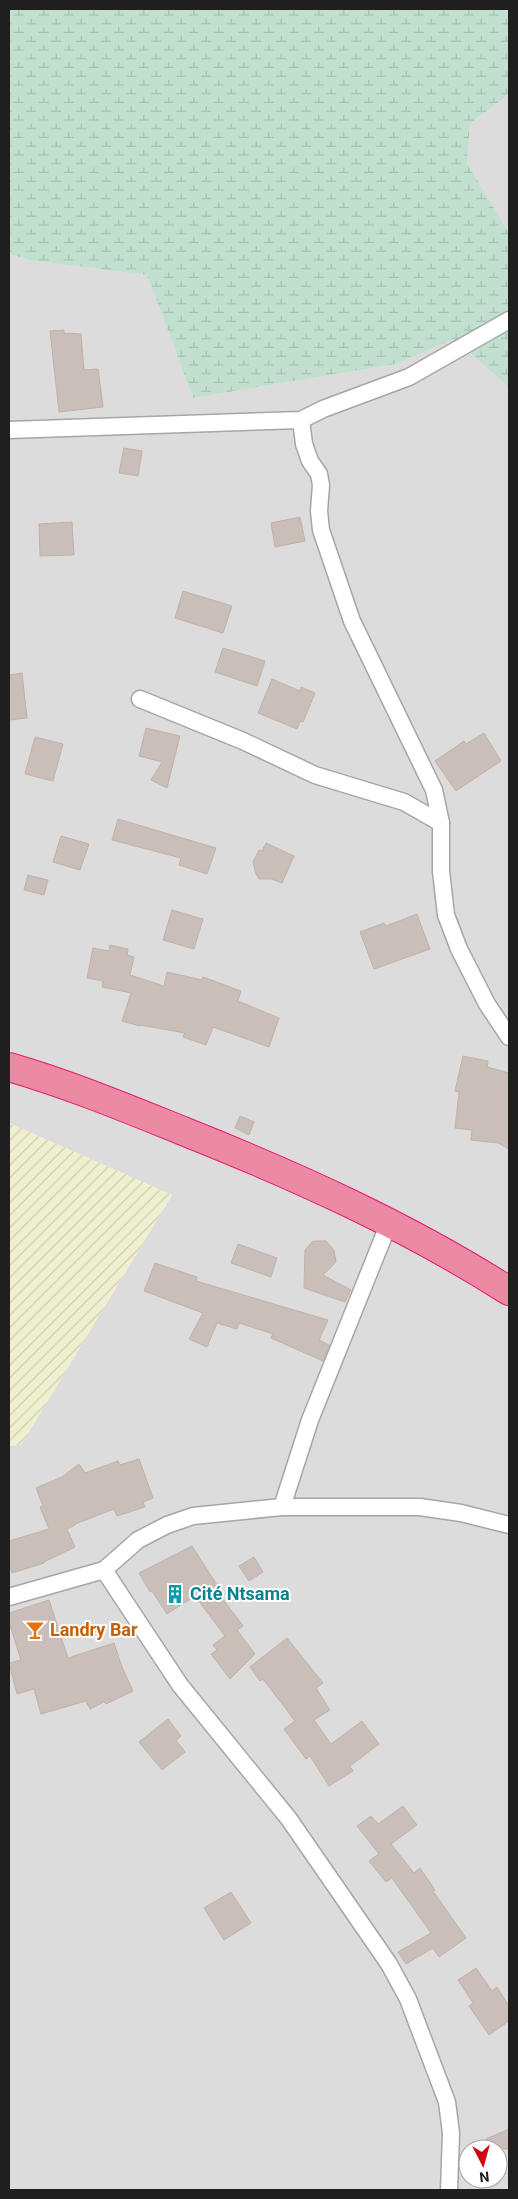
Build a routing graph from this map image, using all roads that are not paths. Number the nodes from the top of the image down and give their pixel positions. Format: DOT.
graph roads {
  1 [pos="509,320"];
  2 [pos="301,420"];
  3 [pos="9,430"];
  4 [pos="140,699"];
  5 [pos="441,823"];
  6 [pos="509,1037"];
  7 [pos="9,1067"];
  8 [pos="389,1222"];
  9 [pos="509,1291"];
  10 [pos="282,1507"];
  11 [pos="509,1525"];
  12 [pos="104,1570"];
  13 [pos="9,1598"];
  14 [pos="449,2190"];
  1 -- 2 [label="street"];
  2 -- 3 [label="street"];
  2 -- 5 [label="street"];
  4 -- 5 [label="street"];
  5 -- 6 [label="street"];
  7 -- 8 [label="highway"];
  8 -- 9 [label="highway"];
  8 -- 10 [label="street"];
  10 -- 11 [label="street"];
  10 -- 12 [label="street"];
  12 -- 13 [label="street"];
  12 -- 14 [label="street"];
}
